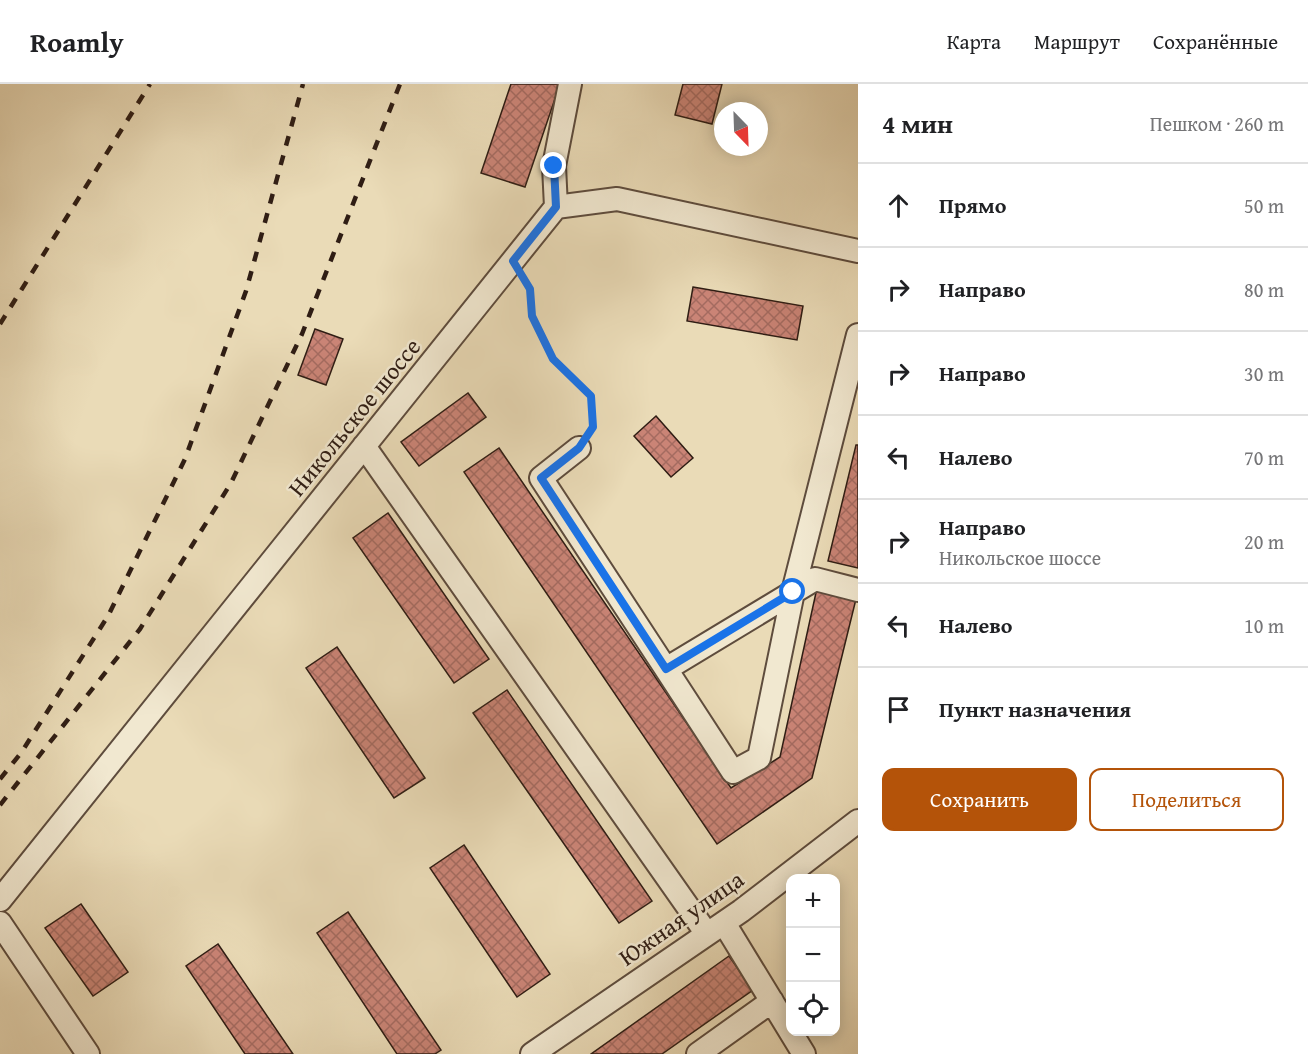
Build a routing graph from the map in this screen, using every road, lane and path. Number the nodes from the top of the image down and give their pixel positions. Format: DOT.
graph roads {
  1 [pos="570,84"];
  2 [pos="556,207"];
  3 [pos="858,251"];
  4 [pos="513,261"];
  5 [pos="858,334"];
  6 [pos="364,446"];
  7 [pos="579,448"];
  8 [pos="858,590"];
  9 [pos="793,592"];
  10 [pos="666,669"];
  11 [pos="858,821"];
  12 [pos="0,900"];
  13 [pos="0,923"];
  14 [pos="716,928"];
  15 [pos="772,1001"];
  16 [pos="88,1054"];
  17 [pos="531,1054"];
  18 [pos="698,1054"];
  19 [pos="804,1054"];
  1 -- 2 [label="street"];
  2 -- 3 [label="street"];
  2 -- 4 [label="street, Никольское шоссе"];
  4 -- 6 [label="street, Никольское шоссе"];
  4 -- 7 [label="path"];
  5 -- 9 [label="street"];
  6 -- 12 [label="street, Никольское шоссе"];
  6 -- 14 [label="street"];
  7 -- 10 [label="street"];
  8 -- 9 [label="street"];
  9 -- 10 [label="street"];
  9 -- 10 [label="street"];
  11 -- 14 [label="street, Южная улица"];
  13 -- 16 [label="street"];
  14 -- 15 [label="street"];
  14 -- 17 [label="street, Южная улица"];
  15 -- 18 [label="street"];
  15 -- 19 [label="street"];
}
